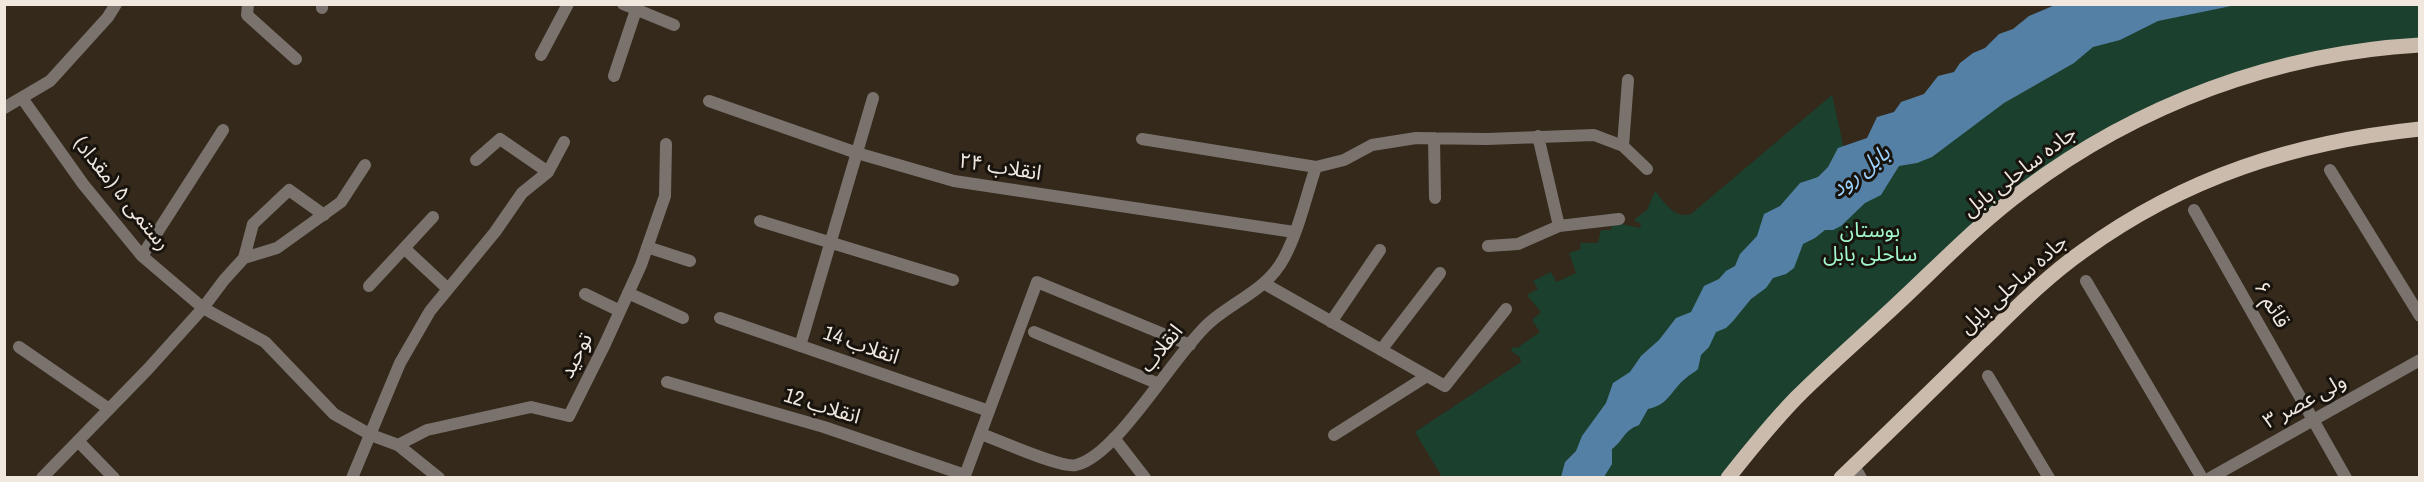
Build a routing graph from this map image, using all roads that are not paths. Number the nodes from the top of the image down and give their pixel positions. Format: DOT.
graph roads {
  1 [pos="116,4"];
  2 [pos="248,4"];
  3 [pos="568,4"];
  4 [pos="623,4"];
  5 [pos="636,10"];
  6 [pos="674,25"];
  7 [pos="2420,45"];
  8 [pos="541,55"];
  9 [pos="296,59"];
  10 [pos="614,76"];
  11 [pos="1628,80"];
  12 [pos="22,98"];
  13 [pos="873,98"];
  14 [pos="709,101"];
  15 [pos="4,108"];
  16 [pos="2420,129"];
  17 [pos="223,130"];
  18 [pos="1538,136"];
  19 [pos="1434,138"];
  20 [pos="1142,139"];
  21 [pos="564,142"];
  22 [pos="666,144"];
  23 [pos="1623,146"];
  24 [pos="857,153"];
  25 [pos="476,160"];
  26 [pos="365,165"];
  27 [pos="1316,167"];
  28 [pos="1647,169"];
  29 [pos="2330,170"];
  30 [pos="548,172"];
  31 [pos="1435,198"];
  32 [pos="2194,210"];
  33 [pos="324,215"];
  34 [pos="433,217"];
  35 [pos="1619,219"];
  36 [pos="760,221"];
  37 [pos="1559,226"];
  38 [pos="1294,232"];
  39 [pos="831,242"];
  40 [pos="1488,246"];
  41 [pos="647,247"];
  42 [pos="404,248"];
  43 [pos="1380,250"];
  44 [pos="142,256"];
  45 [pos="244,258"];
  46 [pos="690,261"];
  47 [pos="1440,273"];
  48 [pos="953,280"];
  49 [pos="2086,281"];
  50 [pos="1265,284"];
  51 [pos="369,286"];
  52 [pos="448,289"];
  53 [pos="628,293"];
  54 [pos="585,294"];
  55 [pos="203,308"];
  56 [pos="1506,309"];
  57 [pos="620,311"];
  58 [pos="2420,316"];
  59 [pos="683,318"];
  60 [pos="720,318"];
  61 [pos="1331,322"];
  62 [pos="1035,332"];
  63 [pos="1190,345"];
  64 [pos="800,346"];
  65 [pos="20,347"];
  66 [pos="1381,350"];
  67 [pos="2420,360"];
  68 [pos="1427,376"];
  69 [pos="1988,376"];
  70 [pos="667,382"];
  71 [pos="1159,384"];
  72 [pos="109,409"];
  73 [pos="989,411"];
  74 [pos="2314,419"];
  75 [pos="981,434"];
  76 [pos="371,435"];
  77 [pos="1334,435"];
  78 [pos="1114,438"];
  79 [pos="78,441"];
  80 [pos="398,445"];
  81 [pos="1857,471"];
  82 [pos="964,476"];
  83 [pos="42,477"];
  84 [pos="114,477"];
  85 [pos="352,477"];
  86 [pos="439,477"];
  87 [pos="1144,477"];
  88 [pos="1728,477"];
  89 [pos="1841,477"];
  90 [pos="2049,477"];
  91 [pos="2202,477"];
  92 [pos="2210,477"];
  93 [pos="2346,477"];
  1 -- 12 [label="street"];
  2 -- 9 [label="street"];
  3 -- 8 [label="street"];
  4 -- 5 [label="street"];
  5 -- 6 [label="street"];
  5 -- 10 [label="street"];
  7 -- 88 [label="main road, جاده ساحلی بابل"];
  11 -- 23 [label="street"];
  12 -- 15 [label="street"];
  12 -- 44 [label="street, رستمی ۵ (مقداد)"];
  13 -- 24 [label="street"];
  14 -- 24 [label="street, انقلاب ۲۴"];
  16 -- 81 [label="main road, جاده ساحلی بایل"];
  17 -- 44 [label="street"];
  18 -- 19 [label="street"];
  18 -- 23 [label="street"];
  18 -- 37 [label="street"];
  19 -- 27 [label="street"];
  19 -- 31 [label="street"];
  20 -- 27 [label="street"];
  21 -- 30 [label="street"];
  22 -- 41 [label="street, توحید"];
  23 -- 28 [label="street"];
  24 -- 38 [label="street, انقلاب ۲۴"];
  24 -- 39 [label="street"];
  25 -- 30 [label="street"];
  26 -- 33 [label="street"];
  27 -- 38 [label="street, انقلاب"];
  29 -- 58 [label="street"];
  30 -- 52 [label="street"];
  32 -- 74 [label="street, قائم ۶"];
  33 -- 45 [label="street"];
  33 -- 45 [label="street"];
  34 -- 42 [label="street"];
  35 -- 37 [label="street"];
  36 -- 39 [label="street"];
  37 -- 40 [label="street"];
  38 -- 50 [label="street, انقلاب"];
  39 -- 48 [label="street"];
  39 -- 64 [label="street"];
  41 -- 46 [label="street"];
  41 -- 53 [label="street, توحید"];
  42 -- 51 [label="street"];
  42 -- 52 [label="street"];
  43 -- 61 [label="street"];
  44 -- 55 [label="street, رستمی ۵ (مقداد)"];
  45 -- 55 [label="street"];
  47 -- 66 [label="street"];
  49 -- 91 [label="street"];
  50 -- 61 [label="street"];
  50 -- 63 [label="street, انقلاب"];
  52 -- 76 [label="street"];
  53 -- 57 [label="street, توحید"];
  53 -- 59 [label="street"];
  54 -- 57 [label="street"];
  55 -- 72 [label="street"];
  55 -- 76 [label="street, رستمی ۵ (مقداد)"];
  56 -- 68 [label="street"];
  57 -- 80 [label="street, توحید"];
  60 -- 64 [label="street, انقلاب 14"];
  61 -- 66 [label="street"];
  62 -- 71 [label="street"];
  63 -- 71 [label="street, انقلاب"];
  63 -- 73 [label="street"];
  64 -- 73 [label="street, انقلاب 14"];
  65 -- 72 [label="street"];
  66 -- 68 [label="street"];
  67 -- 74 [label="street, ولی عصر ۳"];
  68 -- 77 [label="street"];
  69 -- 90 [label="street"];
  70 -- 82 [label="street, انقلاب 12"];
  71 -- 78 [label="street, انقلاب"];
  72 -- 79 [label="street"];
  73 -- 75 [label="street"];
  74 -- 92 [label="street, ولی عصر ۳"];
  74 -- 93 [label="street, قائم ۶"];
  75 -- 78 [label="street, انقلاب"];
  75 -- 82 [label="street"];
  76 -- 80 [label="street, رستمی ۵ (مقداد)"];
  76 -- 85 [label="street"];
  78 -- 87 [label="street"];
  79 -- 83 [label="street"];
  79 -- 84 [label="street"];
  80 -- 86 [label="street, رستمی ۵ (مقداد)"];
  81 -- 89 [label="main road, جاده ساحلی بایل"];
}
